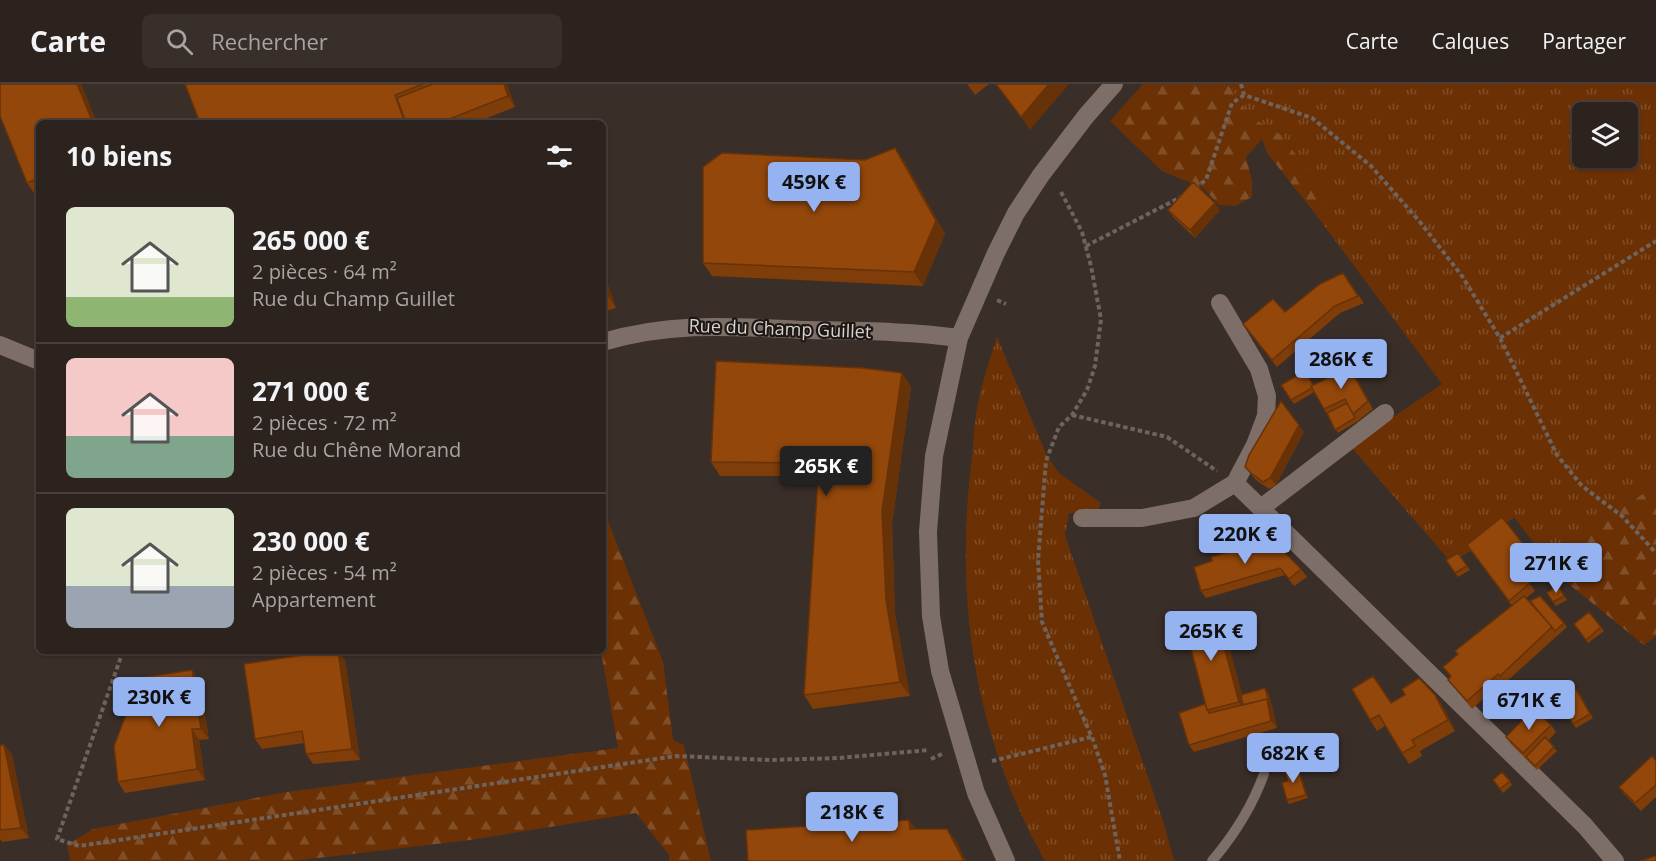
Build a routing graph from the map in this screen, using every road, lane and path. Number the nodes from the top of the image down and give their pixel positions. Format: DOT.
graph roads {
  1 [pos="1114,84"];
  2 [pos="1241,84"];
  3 [pos="1244,95"];
  4 [pos="1190,191"];
  5 [pos="1183,196"];
  6 [pos="1656,241"];
  7 [pos="1086,246"];
  8 [pos="1220,303"];
  9 [pos="959,338"];
  10 [pos="1500,338"];
  11 [pos="606,341"];
  12 [pos="0,345"];
  13 [pos="36,360"];
  14 [pos="1385,413"];
  15 [pos="1072,415"];
  16 [pos="1235,483"];
  17 [pos="1261,508"];
  18 [pos="1082,518"];
  19 [pos="1656,553"];
  20 [pos="122,654"];
  21 [pos="1091,737"];
  22 [pos="929,750"];
  23 [pos="992,761"];
  24 [pos="1264,774"];
  25 [pos="1006,861"];
  26 [pos="1212,861"];
  27 [pos="1615,861"];
  1 -- 9 [label="street"];
  2 -- 3 [label="path"];
  3 -- 4 [label="path"];
  3 -- 10 [label="path"];
  5 -- 7 [label="path"];
  6 -- 10 [label="path"];
  8 -- 16 [label="street"];
  9 -- 11 [label="street, Rue du Champ Guillet"];
  9 -- 25 [label="street"];
  10 -- 19 [label="path"];
  12 -- 13 [label="street"];
  14 -- 17 [label="street"];
  15 -- 16 [label="path"];
  16 -- 17 [label="street"];
  16 -- 18 [label="street"];
  17 -- 27 [label="street"];
  20 -- 22 [label="path"];
  21 -- 23 [label="path"];
  24 -- 26 [label="lane"];
}
